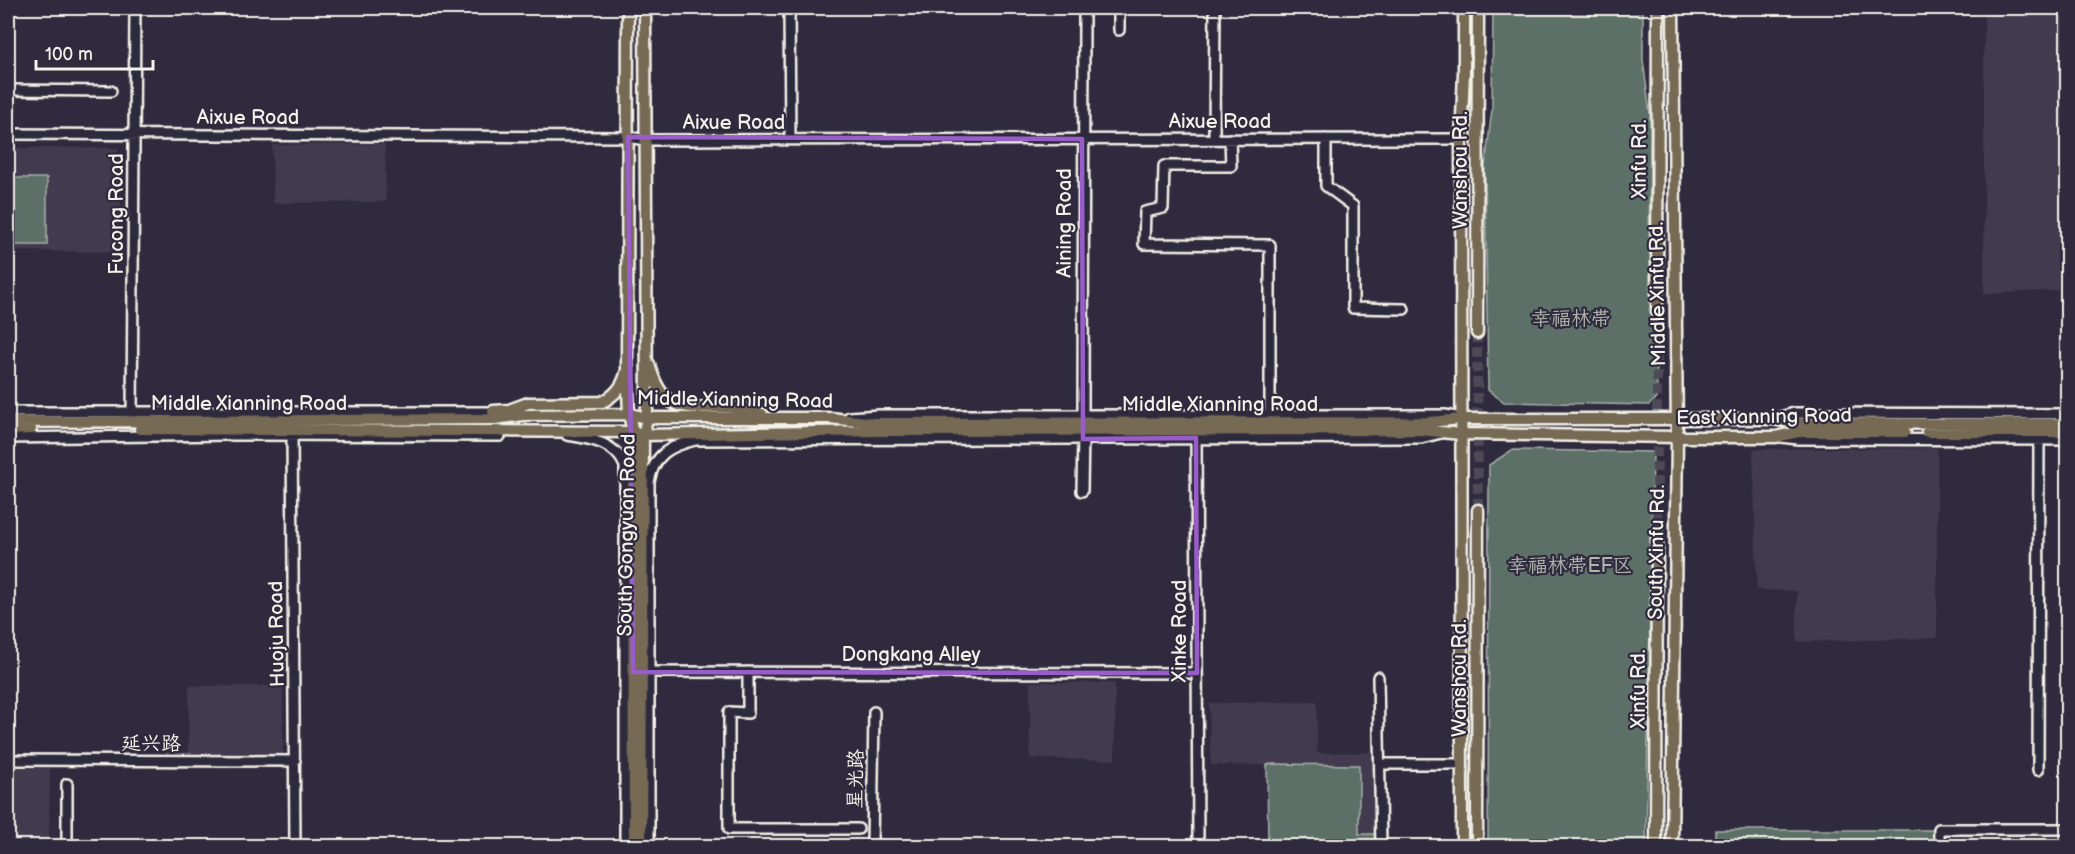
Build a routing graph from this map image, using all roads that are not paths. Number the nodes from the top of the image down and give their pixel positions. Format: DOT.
graph roads {
  1 [pos="135,8"];
  2 [pos="628,8"];
  3 [pos="645,8"];
  4 [pos="789,8"];
  5 [pos="1084,8"];
  6 [pos="1119,8"];
  7 [pos="1215,8"];
  8 [pos="1464,8"];
  9 [pos="1478,8"];
  10 [pos="1658,8"];
  11 [pos="1673,8"];
  12 [pos="1119,30"];
  13 [pos="8,90"];
  14 [pos="111,91"];
  15 [pos="8,134"];
  16 [pos="135,135"];
  17 [pos="628,137"];
  18 [pos="790,139"];
  19 [pos="1214,139"];
  20 [pos="1230,139"];
  21 [pos="1326,139"];
  22 [pos="1461,139"];
  23 [pos="646,140"];
  24 [pos="1082,140"];
  25 [pos="1404,309"];
  26 [pos="1657,311"];
  27 [pos="1478,333"];
  28 [pos="646,352"];
  29 [pos="627,367"];
  30 [pos="493,411"];
  31 [pos="8,412"];
  32 [pos="629,414"];
  33 [pos="2067,414"];
  34 [pos="523,415"];
  35 [pos="1270,415"];
  36 [pos="132,416"];
  37 [pos="647,418"];
  38 [pos="777,418"];
  39 [pos="1461,419"];
  40 [pos="1676,419"];
  41 [pos="1773,419"];
  42 [pos="8,422"];
  43 [pos="2067,424"];
  44 [pos="1083,426"];
  45 [pos="1196,427"];
  46 [pos="292,428"];
  47 [pos="8,430"];
  48 [pos="556,432"];
  49 [pos="2067,432"];
  50 [pos="638,434"];
  51 [pos="1461,434"];
  52 [pos="680,435"];
  53 [pos="1776,436"];
  54 [pos="1677,437"];
  55 [pos="8,438"];
  56 [pos="695,440"];
  57 [pos="2039,440"];
  58 [pos="2067,440"];
  59 [pos="1082,491"];
  60 [pos="1478,510"];
  61 [pos="1657,532"];
  62 [pos="637,672"];
  63 [pos="748,672"];
  64 [pos="1197,673"];
  65 [pos="1378,677"];
  66 [pos="874,712"];
  67 [pos="8,760"];
  68 [pos="295,761"];
  69 [pos="1380,764"];
  70 [pos="1461,764"];
  71 [pos="2038,770"];
  72 [pos="68,784"];
  73 [pos="1461,799"];
  74 [pos="1656,809"];
  75 [pos="858,829"];
  76 [pos="2067,829"];
  77 [pos="68,846"];
  78 [pos="295,846"];
  79 [pos="625,846"];
  80 [pos="634,846"];
  81 [pos="641,846"];
  82 [pos="649,846"];
  83 [pos="872,846"];
  84 [pos="1198,846"];
  85 [pos="1381,846"];
  86 [pos="1462,846"];
  87 [pos="1469,846"];
  88 [pos="1477,846"];
  89 [pos="1656,846"];
  90 [pos="1667,846"];
  91 [pos="1672,846"];
  92 [pos="1939,846"];
  1 -- 16 [label="street, Fucong Road"];
  2 -- 17 [label="main road, South Gongyuan Road"];
  3 -- 23 [label="main road, South Gongyuan Road"];
  4 -- 18 [label="street"];
  5 -- 24 [label="street, Aining Road"];
  6 -- 12 [label="street"];
  7 -- 19 [label="street"];
  8 -- 22 [label="main road"];
  9 -- 27 [label="main road, Wanshou Rd."];
  10 -- 26 [label="main road, Xinfu Rd."];
  11 -- 40 [label="main road, Middle Xinfu Rd."];
  13 -- 14 [label="street"];
  15 -- 16 [label="street, Aixue Road"];
  16 -- 17 [label="street, Aixue Road"];
  16 -- 36 [label="street, Fucong Road"];
  17 -- 23 [label="street, Aixue Road"];
  17 -- 29 [label="main road, South Gongyuan Road"];
  18 -- 23 [label="street, Aixue Road"];
  18 -- 24 [label="street, Aixue Road"];
  19 -- 20 [label="street, Aixue Road"];
  19 -- 24 [label="street, Aixue Road"];
  20 -- 21 [label="street, Aixue Road"];
  20 -- 35 [label="street"];
  21 -- 22 [label="street, Aixue Road"];
  21 -- 25 [label="street"];
  22 -- 39 [label="main road"];
  23 -- 28 [label="main road, South Gongyuan Road"];
  24 -- 44 [label="street, Aining Road"];
  28 -- 37 [label="main road, South Gongyuan Road"];
  28 -- 38 [label="main road"];
  29 -- 30 [label="main road"];
  29 -- 32 [label="main road, South Gongyuan Road"];
  30 -- 34 [label="street"];
  30 -- 36 [label="street"];
  31 -- 36 [label="street"];
  32 -- 34 [label="main road, Middle Xianning Road"];
  32 -- 37 [label="main road, Middle Xianning Road"];
  32 -- 50 [label="main road, South Gongyuan Road"];
  33 -- 41 [label="street"];
  34 -- 46 [label="main road, Middle Xianning Road"];
  35 -- 39 [label="street"];
  35 -- 45 [label="street"];
  36 -- 42 [label="main road, Middle Xianning Road"];
  36 -- 46 [label="main road, Middle Xianning Road"];
  37 -- 38 [label="main road, Middle Xianning Road"];
  37 -- 50 [label="main road, South Gongyuan Road"];
  38 -- 44 [label="main road, Middle Xianning Road"];
  39 -- 40 [label="main road, East Xianning Road"];
  39 -- 45 [label="main road, Middle Xianning Road"];
  39 -- 51 [label="main road"];
  40 -- 41 [label="main road, East Xianning Road"];
  40 -- 54 [label="main road, Middle Xinfu Rd."];
  41 -- 43 [label="main road, East Xianning Road"];
  44 -- 45 [label="main road, Middle Xianning Road"];
  44 -- 45 [label="street"];
  44 -- 52 [label="main road, Middle Xianning Road"];
  44 -- 56 [label="street"];
  44 -- 59 [label="street, Aining Road"];
  45 -- 51 [label="main road, Middle Xianning Road"];
  45 -- 64 [label="street, Xinke Road"];
  46 -- 47 [label="main road, Middle Xianning Road"];
  46 -- 48 [label="main road, Middle Xianning Road"];
  46 -- 55 [label="street"];
  46 -- 68 [label="street, Huoju Road"];
  48 -- 50 [label="main road, Middle Xianning Road"];
  48 -- 62 [label="street"];
  49 -- 53 [label="main road, East Xianning Road"];
  50 -- 52 [label="main road, Middle Xianning Road"];
  50 -- 62 [label="main road, South Gongyuan Road"];
  51 -- 54 [label="main road, East Xianning Road"];
  51 -- 70 [label="main road"];
  52 -- 56 [label="street"];
  53 -- 54 [label="main road, East Xianning Road"];
  53 -- 57 [label="street"];
  54 -- 91 [label="main road, South Xinfu Rd."];
  56 -- 62 [label="street"];
  57 -- 58 [label="street"];
  57 -- 71 [label="street"];
  60 -- 88 [label="main road, Wanshou Rd."];
  61 -- 74 [label="main road, Xinfu Rd."];
  62 -- 63 [label="street, Dongkang Alley"];
  62 -- 79 [label="street"];
  62 -- 80 [label="main road, South Gongyuan Road"];
  62 -- 81 [label="main road, South Gongyuan Road"];
  62 -- 82 [label="street"];
  63 -- 64 [label="street, Dongkang Alley"];
  63 -- 75 [label="street"];
  64 -- 84 [label="street, Xinke Road"];
  65 -- 69 [label="street"];
  66 -- 83 [label="street, 星光路"];
  67 -- 68 [label="street, 延兴路"];
  68 -- 78 [label="street, Huoju Road"];
  69 -- 70 [label="street"];
  69 -- 85 [label="street"];
  70 -- 73 [label="main road"];
  72 -- 77 [label="street"];
  73 -- 86 [label="main road"];
  73 -- 87 [label="main road"];
  74 -- 89 [label="main road, Xinfu Rd."];
  74 -- 90 [label="main road"];
  76 -- 92 [label="street"];
}
